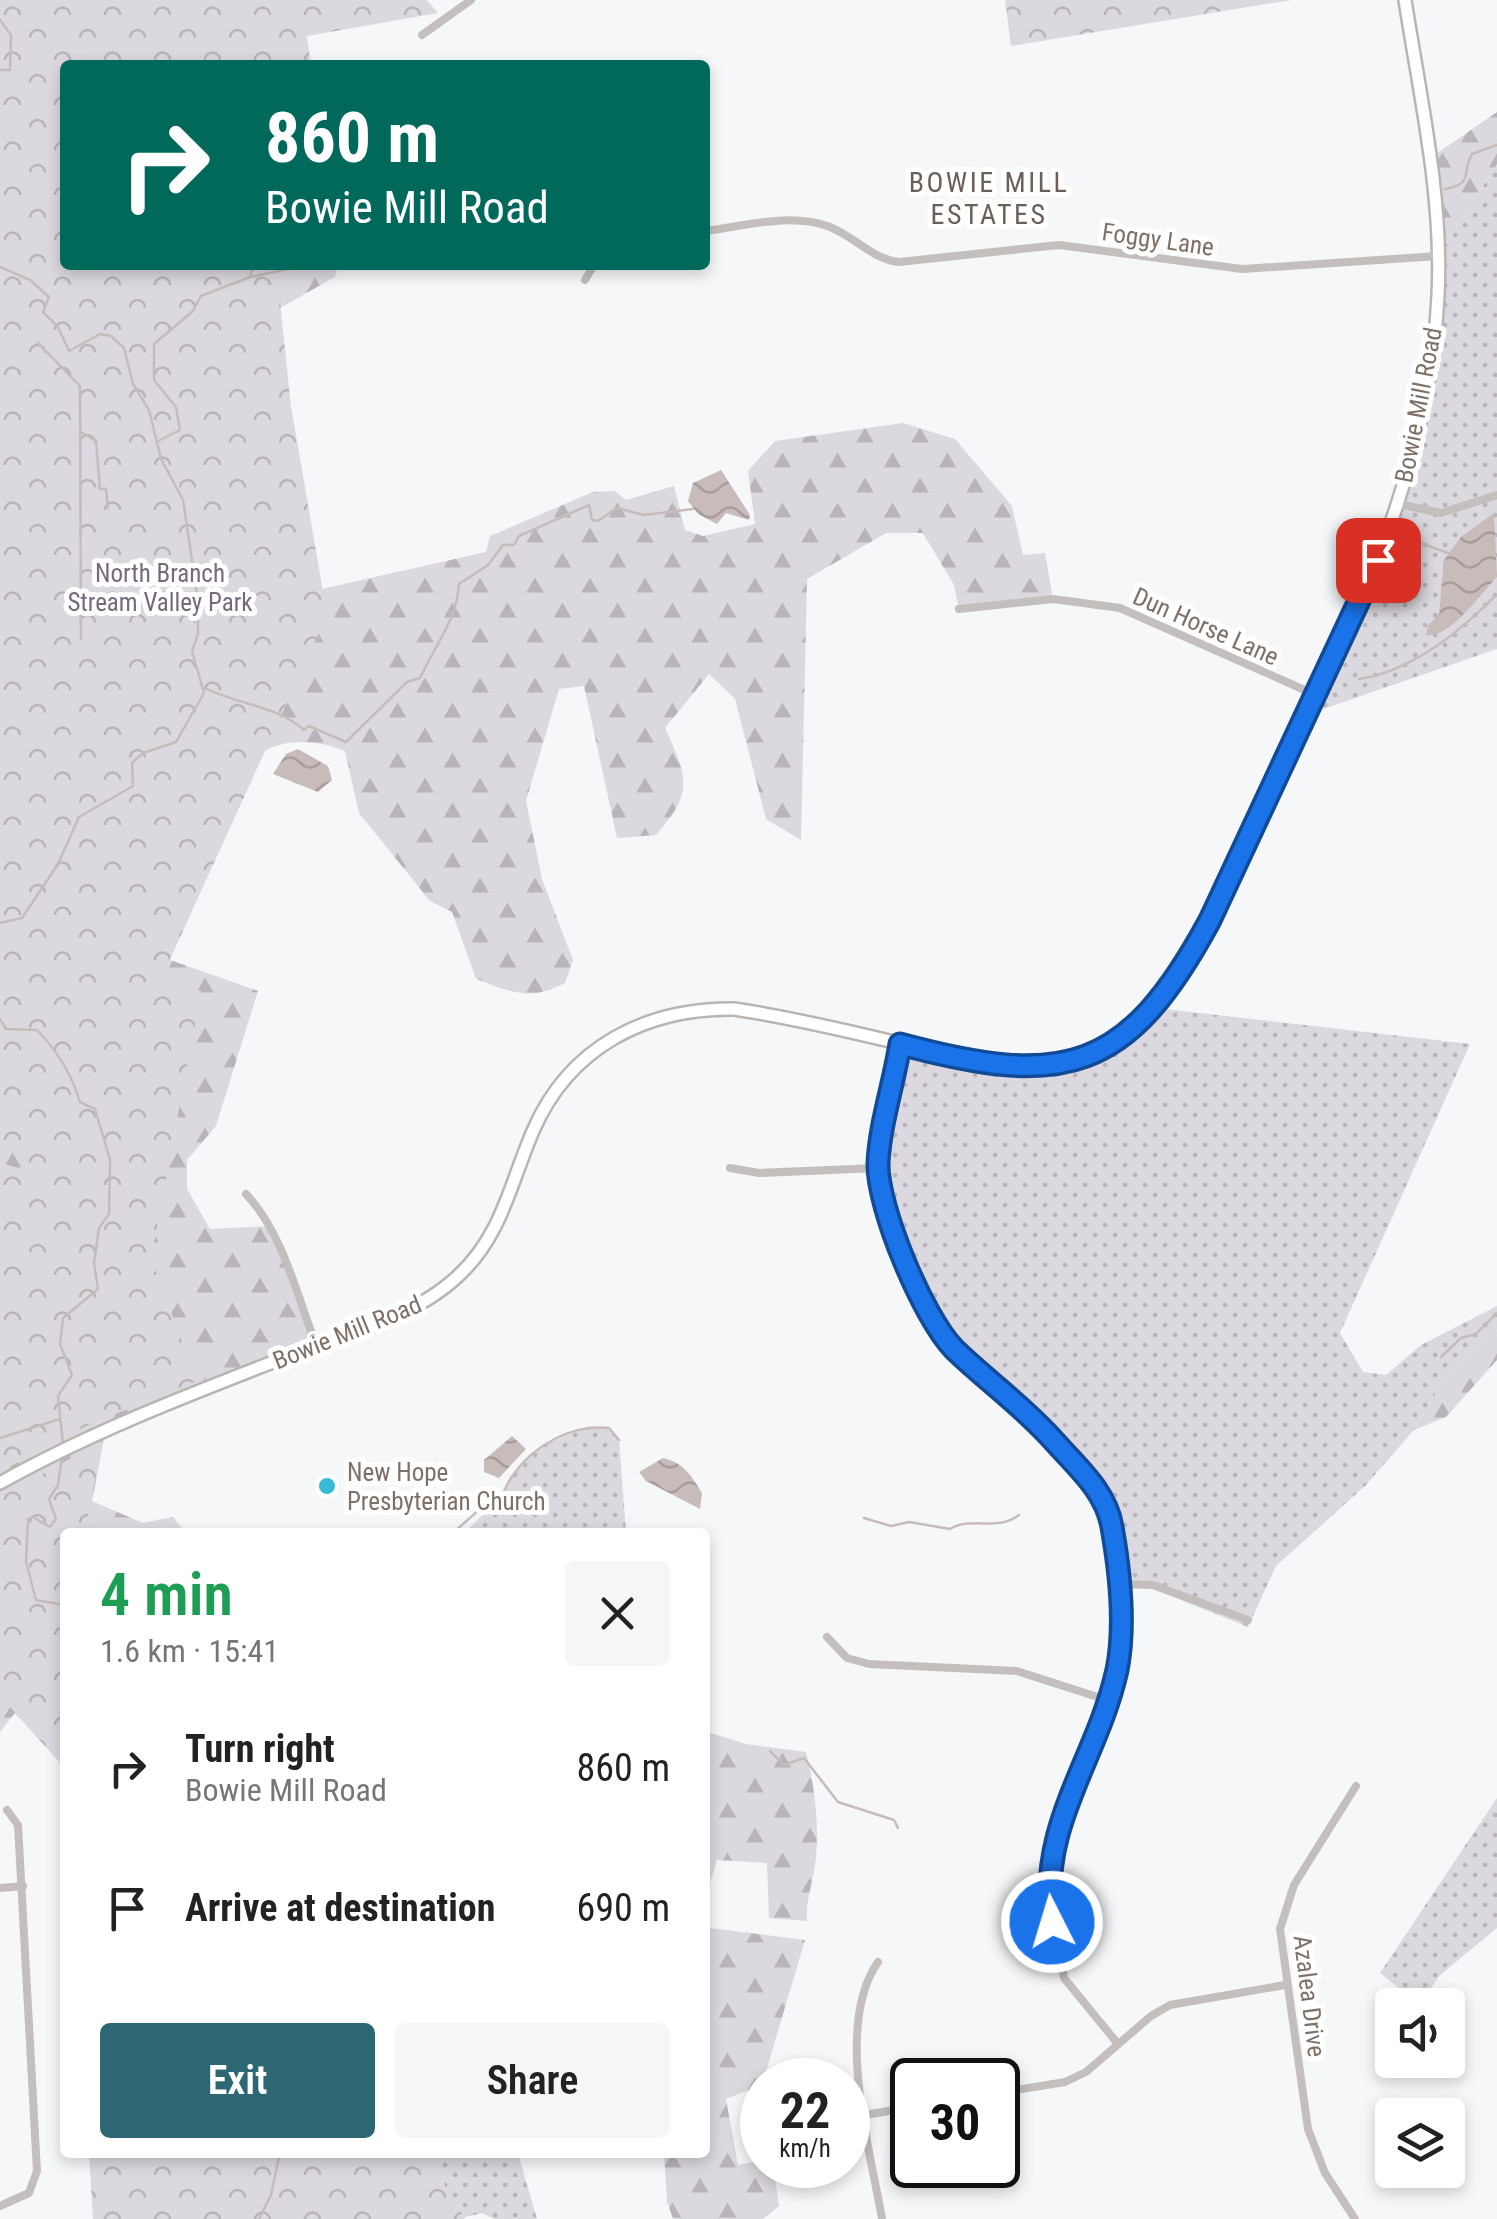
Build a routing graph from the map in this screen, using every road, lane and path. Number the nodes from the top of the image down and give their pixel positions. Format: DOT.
graph roads {
  1 [pos="470,0"];
  2 [pos="1406,0"];
  3 [pos="422,35"];
  4 [pos="710,230"];
  5 [pos="1438,256"];
  6 [pos="591,270"];
  7 [pos="584,280"];
  8 [pos="1497,495"];
  9 [pos="1398,504"];
  10 [pos="959,609"];
  11 [pos="1316,695"];
  12 [pos="900,1044"];
  13 [pos="730,1168"];
  14 [pos="878,1168"];
  15 [pos="246,1194"];
  16 [pos="316,1346"];
  17 [pos="0,1483"];
  18 [pos="1119,1584"];
  19 [pos="1248,1620"];
  20 [pos="826,1636"];
  21 [pos="1106,1700"];
  22 [pos="1356,1786"];
  23 [pos="7,1810"];
  24 [pos="23,1886"];
  25 [pos="0,1888"];
  26 [pos="878,1962"];
  27 [pos="1286,1984"];
  28 [pos="1118,2044"];
  29 [pos="858,2058"];
  30 [pos="1020,2089"];
  31 [pos="870,2146"];
  32 [pos="0,2206"];
  33 [pos="882,2219"];
  34 [pos="1356,2219"];
  1 -- 3 [label="street"];
  2 -- 5 [label="street, Bowie Mill Road"];
  4 -- 5 [label="street, Foggy Lane"];
  5 -- 9 [label="street, Bowie Mill Road"];
  6 -- 7 [label="street"];
  8 -- 9 [label="street"];
  9 -- 11 [label="street, Bowie Mill Road"];
  10 -- 11 [label="street, Dun Horse Lane"];
  11 -- 12 [label="street, Bowie Mill Road"];
  12 -- 14 [label="street"];
  12 -- 16 [label="street, Bowie Mill Road"];
  13 -- 14 [label="street"];
  14 -- 18 [label="street"];
  15 -- 16 [label="street"];
  16 -- 17 [label="street, Bowie Mill Road"];
  18 -- 19 [label="street"];
  18 -- 21 [label="street"];
  20 -- 21 [label="street"];
  21 -- 28 [label="street"];
  22 -- 27 [label="street, Azalea Drive"];
  23 -- 24 [label="street"];
  24 -- 25 [label="street"];
  24 -- 32 [label="street"];
  26 -- 29 [label="street"];
  27 -- 28 [label="street"];
  27 -- 34 [label="street, Azalea Drive"];
  28 -- 30 [label="street"];
  31 -- 33 [label="street"];
}
